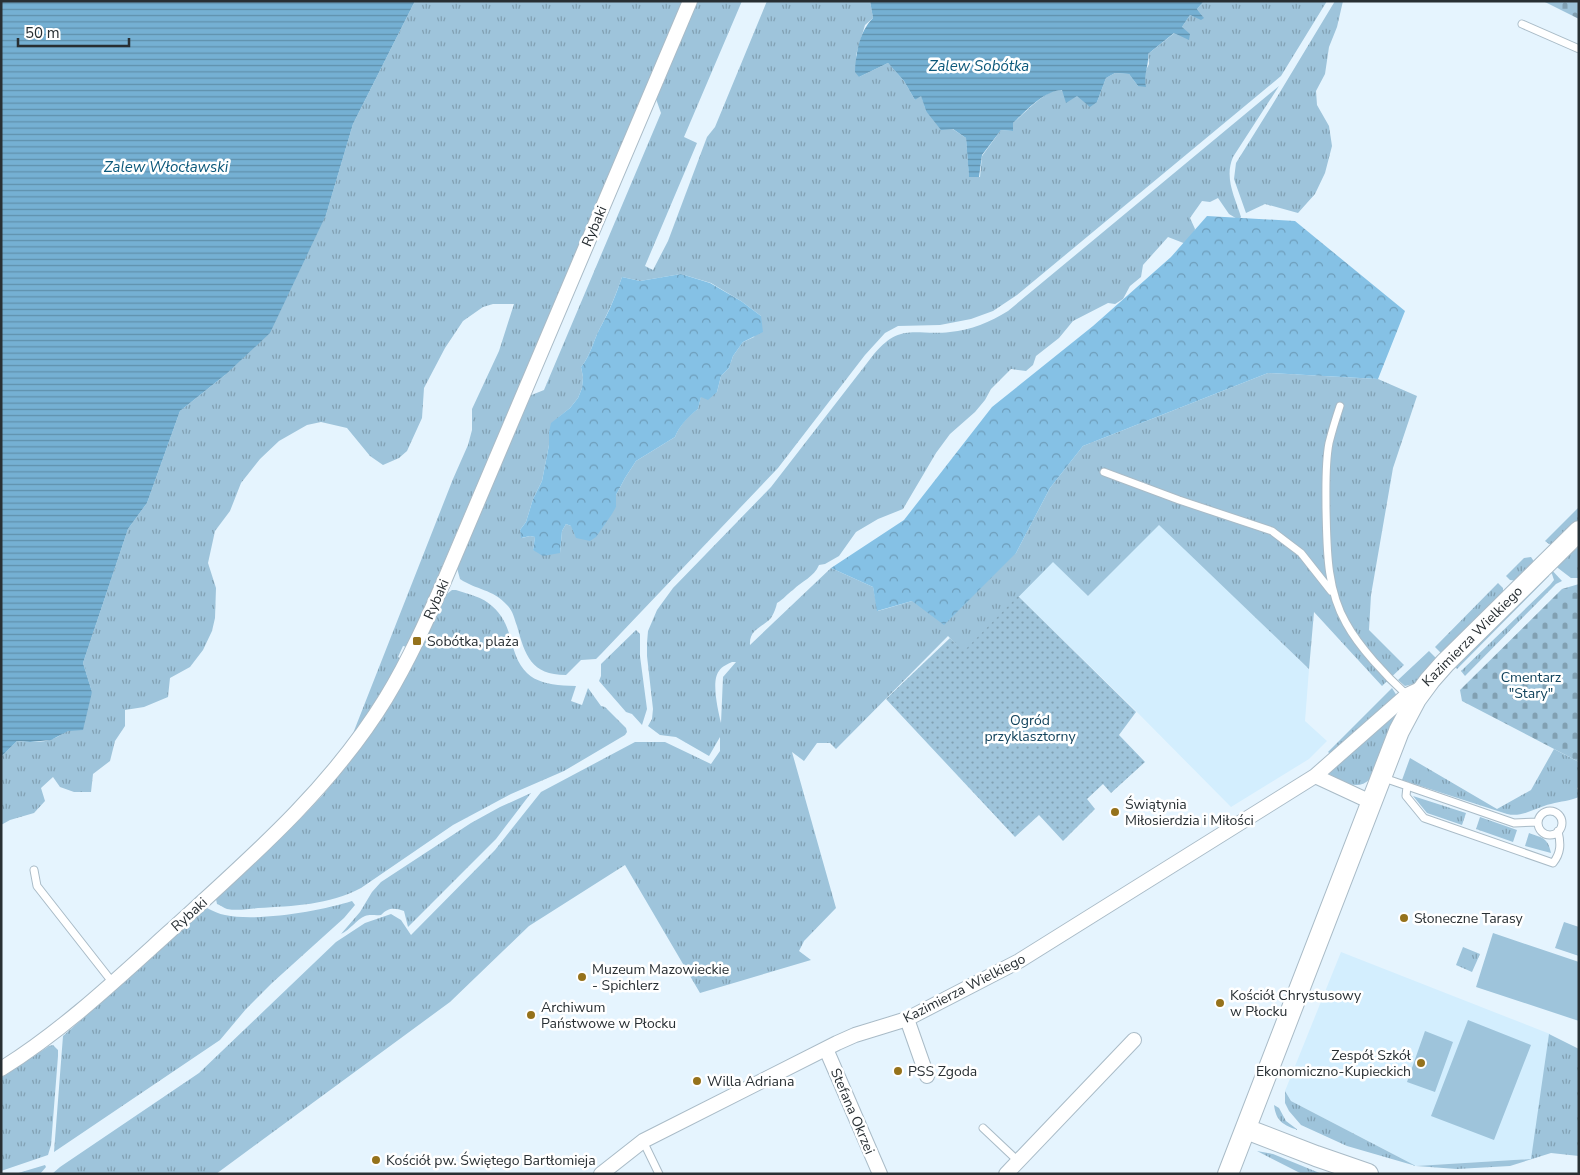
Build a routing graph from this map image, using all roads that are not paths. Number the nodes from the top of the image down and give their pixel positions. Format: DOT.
graph roads {
  1 [pos="690,1"];
  2 [pos="1522,24"];
  3 [pos="1579,49"];
  4 [pos="1340,406"];
  5 [pos="1104,472"];
  6 [pos="1579,530"];
  7 [pos="1335,595"];
  8 [pos="1416,691"];
  9 [pos="1315,776"];
  10 [pos="1381,777"];
  11 [pos="1407,786"];
  12 [pos="1371,802"];
  13 [pos="1538,822"];
  14 [pos="1558,831"];
  15 [pos="34,870"];
  16 [pos="113,983"];
  17 [pos="907,1019"];
  18 [pos="1134,1040"];
  19 [pos="826,1049"];
  20 [pos="1,1070"];
  21 [pos="927,1076"];
  22 [pos="983,1128"];
  23 [pos="1246,1128"];
  24 [pos="643,1141"];
  25 [pos="1019,1162"];
  26 [pos="601,1174"];
  27 [pos="659,1174"];
  28 [pos="880,1174"];
  29 [pos="1006,1174"];
  30 [pos="1228,1174"];
  31 [pos="1368,1174"];
  1 -- 16 [label="street, Rybaki"];
  2 -- 3 [label="lane"];
  4 -- 7 [label="lane"];
  5 -- 7 [label="lane"];
  6 -- 8 [label="street, Kazimierza Wielkiego"];
  7 -- 8 [label="lane"];
  8 -- 9 [label="street, Kazimierza Wielkiego"];
  8 -- 10 [label="street"];
  9 -- 12 [label="street"];
  9 -- 17 [label="street, Kazimierza Wielkiego"];
  10 -- 11 [label="lane"];
  10 -- 12 [label="street"];
  11 -- 13 [label="lane"];
  11 -- 14 [label="lane"];
  12 -- 23 [label="street"];
  13 -- 14 [label="lane"];
  13 -- 14 [label="lane"];
  15 -- 16 [label="lane"];
  16 -- 20 [label="street, Rybaki"];
  17 -- 19 [label="street, Kazimierza Wielkiego"];
  17 -- 21 [label="street"];
  18 -- 25 [label="street"];
  19 -- 24 [label="street, Kazimierza Wielkiego"];
  19 -- 28 [label="street, Stefana Okrzei"];
  22 -- 25 [label="lane"];
  23 -- 30 [label="street"];
  23 -- 31 [label="street"];
  24 -- 26 [label="street, Kazimierza Wielkiego"];
  24 -- 27 [label="lane"];
  25 -- 29 [label="street"];
}
